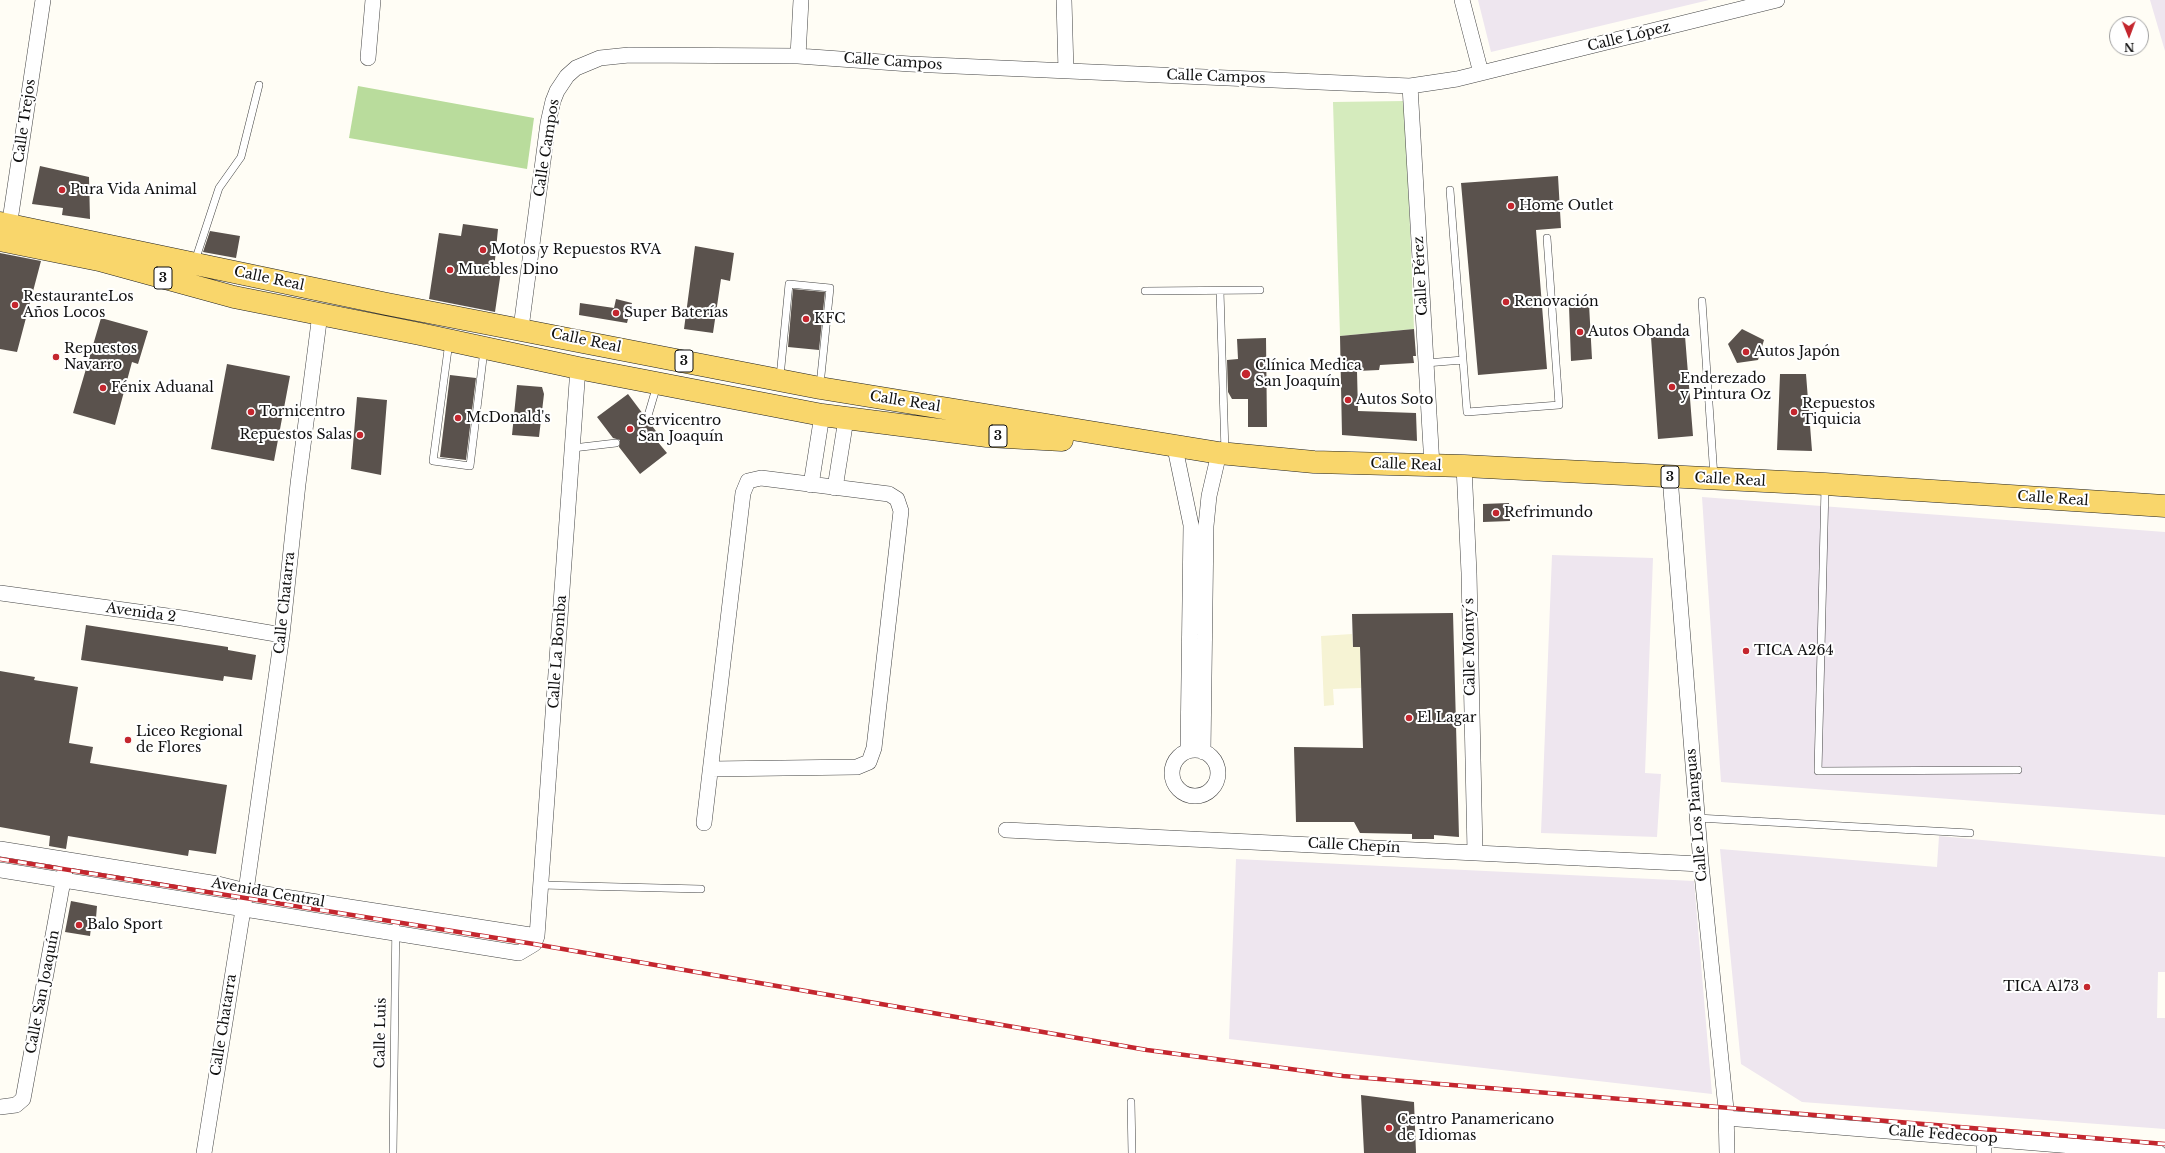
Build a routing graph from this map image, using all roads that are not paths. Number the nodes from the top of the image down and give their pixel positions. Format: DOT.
graph roads {
  1 [pos="43,0"];
  2 [pos="373,0"];
  3 [pos="801,0"];
  4 [pos="1064,0"];
  5 [pos="1462,0"];
  6 [pos="1777,0"];
  7 [pos="798,56"];
  8 [pos="368,58"];
  9 [pos="1066,71"];
  10 [pos="1481,73"];
  11 [pos="259,85"];
  12 [pos="1410,86"];
  13 [pos="1450,190"];
  14 [pos="4,232"];
  15 [pos="1546,238"];
  16 [pos="194,263"];
  17 [pos="220,269"];
  18 [pos="1260,290"];
  19 [pos="1145,291"];
  20 [pos="1220,291"];
  21 [pos="1702,301"];
  22 [pos="387,304"];
  23 [pos="320,314"];
  24 [pos="521,328"];
  25 [pos="420,334"];
  26 [pos="450,340"];
  27 [pos="485,347"];
  28 [pos="1463,360"];
  29 [pos="682,361"];
  30 [pos="1426,363"];
  31 [pos="578,368"];
  32 [pos="780,380"];
  33 [pos="658,383"];
  34 [pos="820,388"];
  35 [pos="822,415"];
  36 [pos="647,419"];
  37 [pos="846,419"];
  38 [pos="616,443"];
  39 [pos="573,448"];
  40 [pos="1175,448"];
  41 [pos="1222,454"];
  42 [pos="1432,466"];
  43 [pos="1464,466"];
  44 [pos="1670,477"];
  45 [pos="1714,479"];
  46 [pos="1825,484"];
  47 [pos="811,485"];
  48 [pos="835,488"];
  49 [pos="2165,506"];
  50 [pos="1191,525"];
  51 [pos="1206,526"];
  52 [pos="0,593"];
  53 [pos="1189,630"];
  54 [pos="1205,630"];
  55 [pos="282,635"];
  56 [pos="711,769"];
  57 [pos="2018,770"];
  58 [pos="1697,818"];
  59 [pos="704,823"];
  60 [pos="1006,830"];
  61 [pos="1970,832"];
  62 [pos="0,849"];
  63 [pos="1475,852"];
  64 [pos="67,860"];
  65 [pos="1701,864"];
  66 [pos="0,870"];
  67 [pos="64,880"];
  68 [pos="541,885"];
  69 [pos="701,889"];
  70 [pos="244,898"];
  71 [pos="396,914"];
  72 [pos="396,933"];
  73 [pos="537,936"];
  74 [pos="1131,1102"];
  75 [pos="0,1107"];
  76 [pos="1726,1118"];
  77 [pos="1984,1138"];
  78 [pos="204,1153"];
  79 [pos="393,1153"];
  80 [pos="1132,1153"];
  81 [pos="1727,1153"];
  82 [pos="1984,1153"];
  83 [pos="2159,1153"];
  1 -- 14 [label="street, Calle Trejos"];
  2 -- 8 [label="street"];
  3 -- 7 [label="street"];
  4 -- 9 [label="street"];
  5 -- 10 [label="street"];
  6 -- 10 [label="street, Calle López"];
  7 -- 9 [label="street, Calle Campos"];
  7 -- 24 [label="street, Calle Campos"];
  9 -- 12 [label="street, Calle Campos"];
  10 -- 12 [label="street, Calle Campos"];
  11 -- 16 [label="lane"];
  12 -- 30 [label="street, Calle Pérez"];
  13 -- 28 [label="lane"];
  14 -- 16 [label="main road, Calle Real / 3"];
  14 -- 23 [label="main road, Calle Real / 3"];
  15 -- 28 [label="lane"];
  16 -- 17 [label="main road, Calle Real / 3"];
  17 -- 22 [label="main road, Calle Real / 3"];
  17 -- 23 [label="main road"];
  18 -- 20 [label="lane"];
  19 -- 20 [label="lane"];
  20 -- 41 [label="lane"];
  21 -- 45 [label="lane"];
  22 -- 23 [label="main road"];
  22 -- 24 [label="main road, Calle Real / 3"];
  23 -- 25 [label="main road, Calle Real / 3"];
  23 -- 55 [label="street, Calle Chatarra"];
  24 -- 25 [label="main road"];
  24 -- 29 [label="main road, Calle Real / 3"];
  24 -- 31 [label="main road"];
  25 -- 26 [label="main road, Calle Real / 3"];
  26 -- 27 [label="main road, Calle Real / 3"];
  26 -- 27 [label="lane"];
  27 -- 31 [label="main road, Calle Real / 3"];
  28 -- 30 [label="lane"];
  29 -- 31 [label="main road"];
  29 -- 32 [label="main road, Calle Real / 3"];
  30 -- 42 [label="street, Calle Pérez"];
  31 -- 33 [label="main road, Calle Real / 3"];
  31 -- 39 [label="street, Calle La Bomba"];
  32 -- 34 [label="main road, Calle Real / 3"];
  32 -- 34 [label="lane"];
  33 -- 35 [label="main road, Calle Real / 3"];
  33 -- 36 [label="lane"];
  34 -- 40 [label="main road, Calle Real / 3"];
  35 -- 37 [label="main road, Calle Real / 3"];
  35 -- 47 [label="street"];
  37 -- 40 [label="main road, Calle Real / 3"];
  37 -- 48 [label="street"];
  38 -- 39 [label="lane"];
  39 -- 68 [label="street, Calle La Bomba"];
  40 -- 41 [label="main road, Calle Real / 3"];
  40 -- 50 [label="street"];
  41 -- 42 [label="main road, Calle Real / 3"];
  41 -- 51 [label="street"];
  42 -- 43 [label="main road, Calle Real / 3"];
  43 -- 44 [label="main road, Calle Real / 3"];
  43 -- 63 [label="street, Calle Monty´s"];
  44 -- 45 [label="main road, Calle Real / 3"];
  44 -- 58 [label="street, Calle Los Pianguas"];
  45 -- 46 [label="main road, Calle Real / 3"];
  46 -- 49 [label="main road, Calle Real / 3"];
  46 -- 57 [label="lane"];
  47 -- 48 [label="street"];
  47 -- 56 [label="street"];
  48 -- 56 [label="street"];
  50 -- 51 [label="street"];
  50 -- 53 [label="street"];
  51 -- 54 [label="street"];
  52 -- 55 [label="street, Avenida 2"];
  53 -- 54 [label="street"];
  53 -- 54 [label="street"];
  55 -- 70 [label="street, Calle Chatarra"];
  56 -- 59 [label="street"];
  58 -- 61 [label="lane"];
  58 -- 65 [label="street, Calle Los Pianguas"];
  60 -- 63 [label="street, Calle Chepín"];
  62 -- 64 [label="street, Avenida Central"];
  63 -- 65 [label="street, Calle Chepín"];
  64 -- 67 [label="street, Calle San Joaquín"];
  64 -- 70 [label="street, Avenida Central"];
  65 -- 76 [label="street, Calle Los Pianguas"];
  66 -- 67 [label="street, Avenida Central"];
  67 -- 70 [label="street, Avenida Central"];
  67 -- 75 [label="street, Calle San Joaquín"];
  68 -- 69 [label="lane"];
  68 -- 73 [label="street, Calle La Bomba"];
  70 -- 71 [label="street, Avenida Central"];
  70 -- 72 [label="street, Avenida Central"];
  70 -- 78 [label="street, Calle Chatarra"];
  71 -- 72 [label="lane, Calle Luis"];
  71 -- 73 [label="street, Avenida Central"];
  72 -- 73 [label="street, Avenida Central"];
  72 -- 79 [label="lane, Calle Luis"];
  74 -- 80 [label="lane"];
  76 -- 77 [label="street, Calle Fedecoop"];
  76 -- 81 [label="street, Calle Los Pianguas"];
  77 -- 82 [label="street"];
  77 -- 83 [label="street, Calle Fedecoop"];
}
